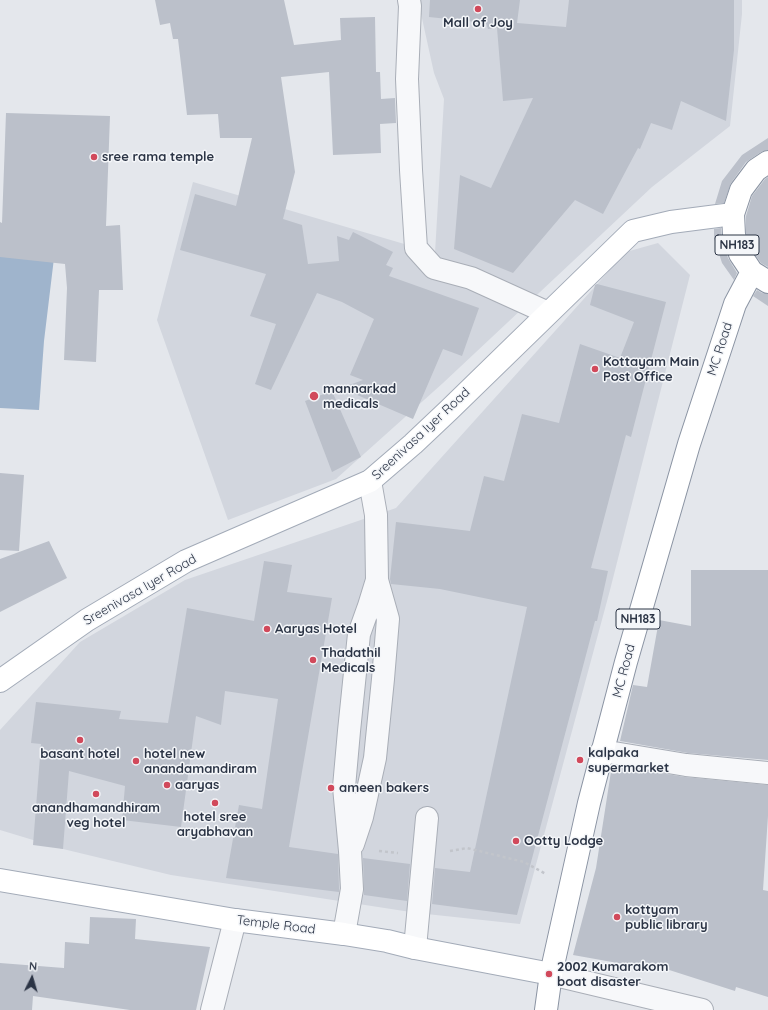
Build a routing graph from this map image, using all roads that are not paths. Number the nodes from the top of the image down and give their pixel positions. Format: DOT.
graph roads {
  1 [pos="409,0"];
  2 [pos="768,162"];
  3 [pos="733,214"];
  4 [pos="760,277"];
  5 [pos="548,313"];
  6 [pos="370,481"];
  7 [pos="377,580"];
  8 [pos="0,681"];
  9 [pos="602,751"];
  10 [pos="768,773"];
  11 [pos="427,818"];
  12 [pos="350,851"];
  13 [pos="0,880"];
  14 [pos="235,920"];
  15 [pos="344,934"];
  16 [pos="415,948"];
  17 [pos="551,974"];
  18 [pos="212,1010"];
  19 [pos="546,1010"];
  20 [pos="702,1010"];
  1 -- 5 [label="street"];
  2 -- 3 [label="main road, NH183"];
  3 -- 4 [label="main road, NH183"];
  3 -- 5 [label="main road, Sreenivasa Iyer Road"];
  4 -- 9 [label="main road, MC Road / NH183"];
  5 -- 6 [label="main road, Sreenivasa Iyer Road"];
  6 -- 7 [label="street"];
  6 -- 8 [label="main road, Sreenivasa Iyer Road"];
  7 -- 12 [label="street"];
  7 -- 12 [label="street"];
  9 -- 10 [label="street"];
  9 -- 17 [label="main road, MC Road / NH183"];
  11 -- 16 [label="street"];
  12 -- 15 [label="street"];
  13 -- 14 [label="main road, Temple Road"];
  14 -- 15 [label="main road, Temple Road"];
  14 -- 18 [label="street"];
  15 -- 16 [label="main road, Temple Road"];
  16 -- 17 [label="main road, Temple Road"];
  17 -- 19 [label="main road, MC Road / NH183"];
  17 -- 20 [label="street"];
}
